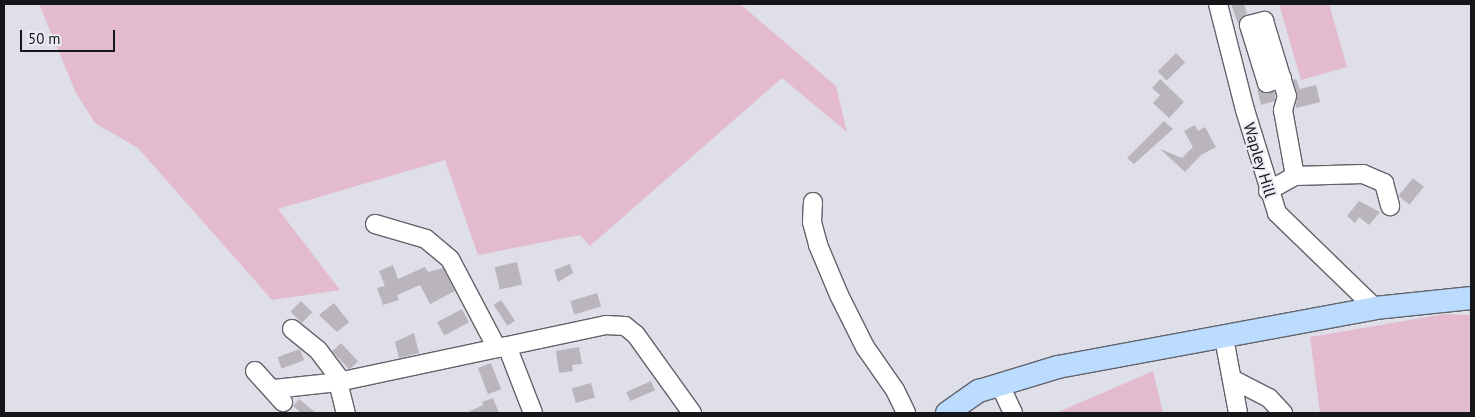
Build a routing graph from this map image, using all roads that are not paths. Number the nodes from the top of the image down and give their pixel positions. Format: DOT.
graph roads {
  1 [pos="1218,4"];
  2 [pos="1282,78"];
  3 [pos="1295,176"];
  4 [pos="1268,191"];
  5 [pos="813,202"];
  6 [pos="1390,206"];
  7 [pos="375,224"];
  8 [pos="1471,298"];
  9 [pos="1375,308"];
  10 [pos="292,329"];
  11 [pos="1224,338"];
  12 [pos="502,347"];
  13 [pos="254,371"];
  14 [pos="1232,379"];
  15 [pos="340,382"];
  16 [pos="1000,385"];
  17 [pos="684,411"];
  18 [pos="346,413"];
  19 [pos="534,413"];
  20 [pos="906,413"];
  21 [pos="947,413"];
  22 [pos="1012,413"];
  23 [pos="1238,413"];
  24 [pos="1283,413"];
  1 -- 4 [label="street, Wapley Hill"];
  2 -- 3 [label="street"];
  3 -- 4 [label="street"];
  3 -- 6 [label="street"];
  4 -- 9 [label="street, Wapley Hill"];
  5 -- 20 [label="street"];
  7 -- 12 [label="street"];
  8 -- 9 [label="main road"];
  9 -- 11 [label="main road"];
  10 -- 15 [label="street"];
  11 -- 14 [label="street"];
  11 -- 16 [label="main road"];
  12 -- 15 [label="street"];
  12 -- 17 [label="street"];
  12 -- 19 [label="street"];
  13 -- 15 [label="street"];
  14 -- 23 [label="street"];
  14 -- 24 [label="street"];
  15 -- 18 [label="street"];
  16 -- 21 [label="main road"];
  16 -- 22 [label="street"];
}
